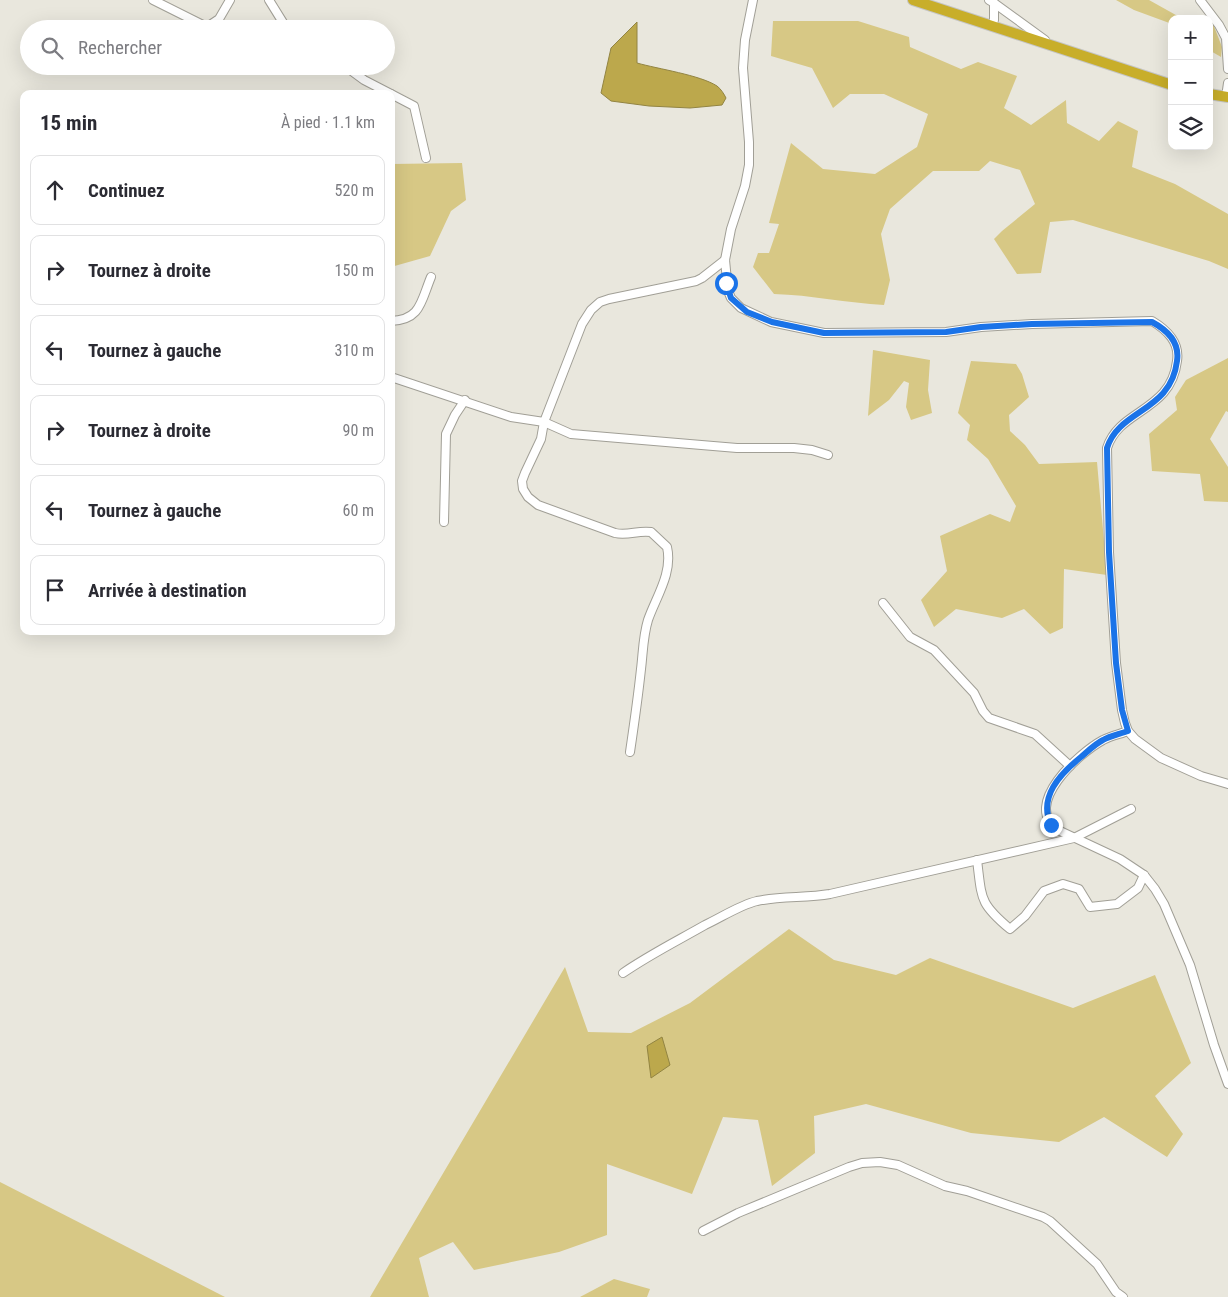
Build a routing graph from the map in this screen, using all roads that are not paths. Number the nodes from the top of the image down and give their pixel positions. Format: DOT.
graph roads {
  1 [pos="153,0"];
  2 [pos="230,0"];
  3 [pos="269,0"];
  4 [pos="753,0"];
  5 [pos="913,0"];
  6 [pos="1200,0"];
  7 [pos="992,1"];
  8 [pos="190,20"];
  9 [pos="217,20"];
  10 [pos="281,20"];
  11 [pos="992,26"];
  12 [pos="1055,46"];
  13 [pos="1228,69"];
  14 [pos="358,75"];
  15 [pos="1228,83"];
  16 [pos="1168,84"];
  17 [pos="383,90"];
  18 [pos="1213,95"];
  19 [pos="395,96"];
  20 [pos="1227,97"];
  21 [pos="426,158"];
  22 [pos="725,260"];
  23 [pos="431,278"];
  24 [pos="395,321"];
  25 [pos="395,378"];
  26 [pos="465,400"];
  27 [pos="544,422"];
  28 [pos="828,455"];
  29 [pos="444,522"];
  30 [pos="883,603"];
  31 [pos="1128,731"];
  32 [pos="630,752"];
  33 [pos="1070,766"];
  34 [pos="1228,784"];
  35 [pos="1131,809"];
  36 [pos="1074,838"];
  37 [pos="977,860"];
  38 [pos="1144,875"];
  39 [pos="622,973"];
  40 [pos="1228,1084"];
  41 [pos="703,1231"];
  42 [pos="1124,1297"];
  1 -- 8 [label="street"];
  2 -- 9 [label="street"];
  3 -- 10 [label="street"];
  4 -- 22 [label="street"];
  5 -- 11 [label="highway"];
  6 -- 13 [label="street"];
  7 -- 11 [label="street"];
  7 -- 12 [label="street"];
  11 -- 12 [label="highway"];
  12 -- 16 [label="highway"];
  14 -- 17 [label="street"];
  15 -- 20 [label="street"];
  18 -- 20 [label="highway"];
  19 -- 21 [label="street"];
  22 -- 27 [label="street"];
  22 -- 31 [label="street"];
  23 -- 24 [label="street"];
  25 -- 26 [label="street"];
  26 -- 27 [label="street"];
  26 -- 29 [label="street"];
  27 -- 28 [label="street"];
  27 -- 32 [label="street"];
  30 -- 33 [label="street"];
  31 -- 33 [label="street"];
  31 -- 34 [label="street"];
  33 -- 36 [label="street"];
  35 -- 36 [label="street"];
  36 -- 37 [label="street"];
  36 -- 38 [label="street"];
  37 -- 38 [label="street"];
  37 -- 39 [label="street"];
  38 -- 40 [label="street"];
  41 -- 42 [label="street"];
}
